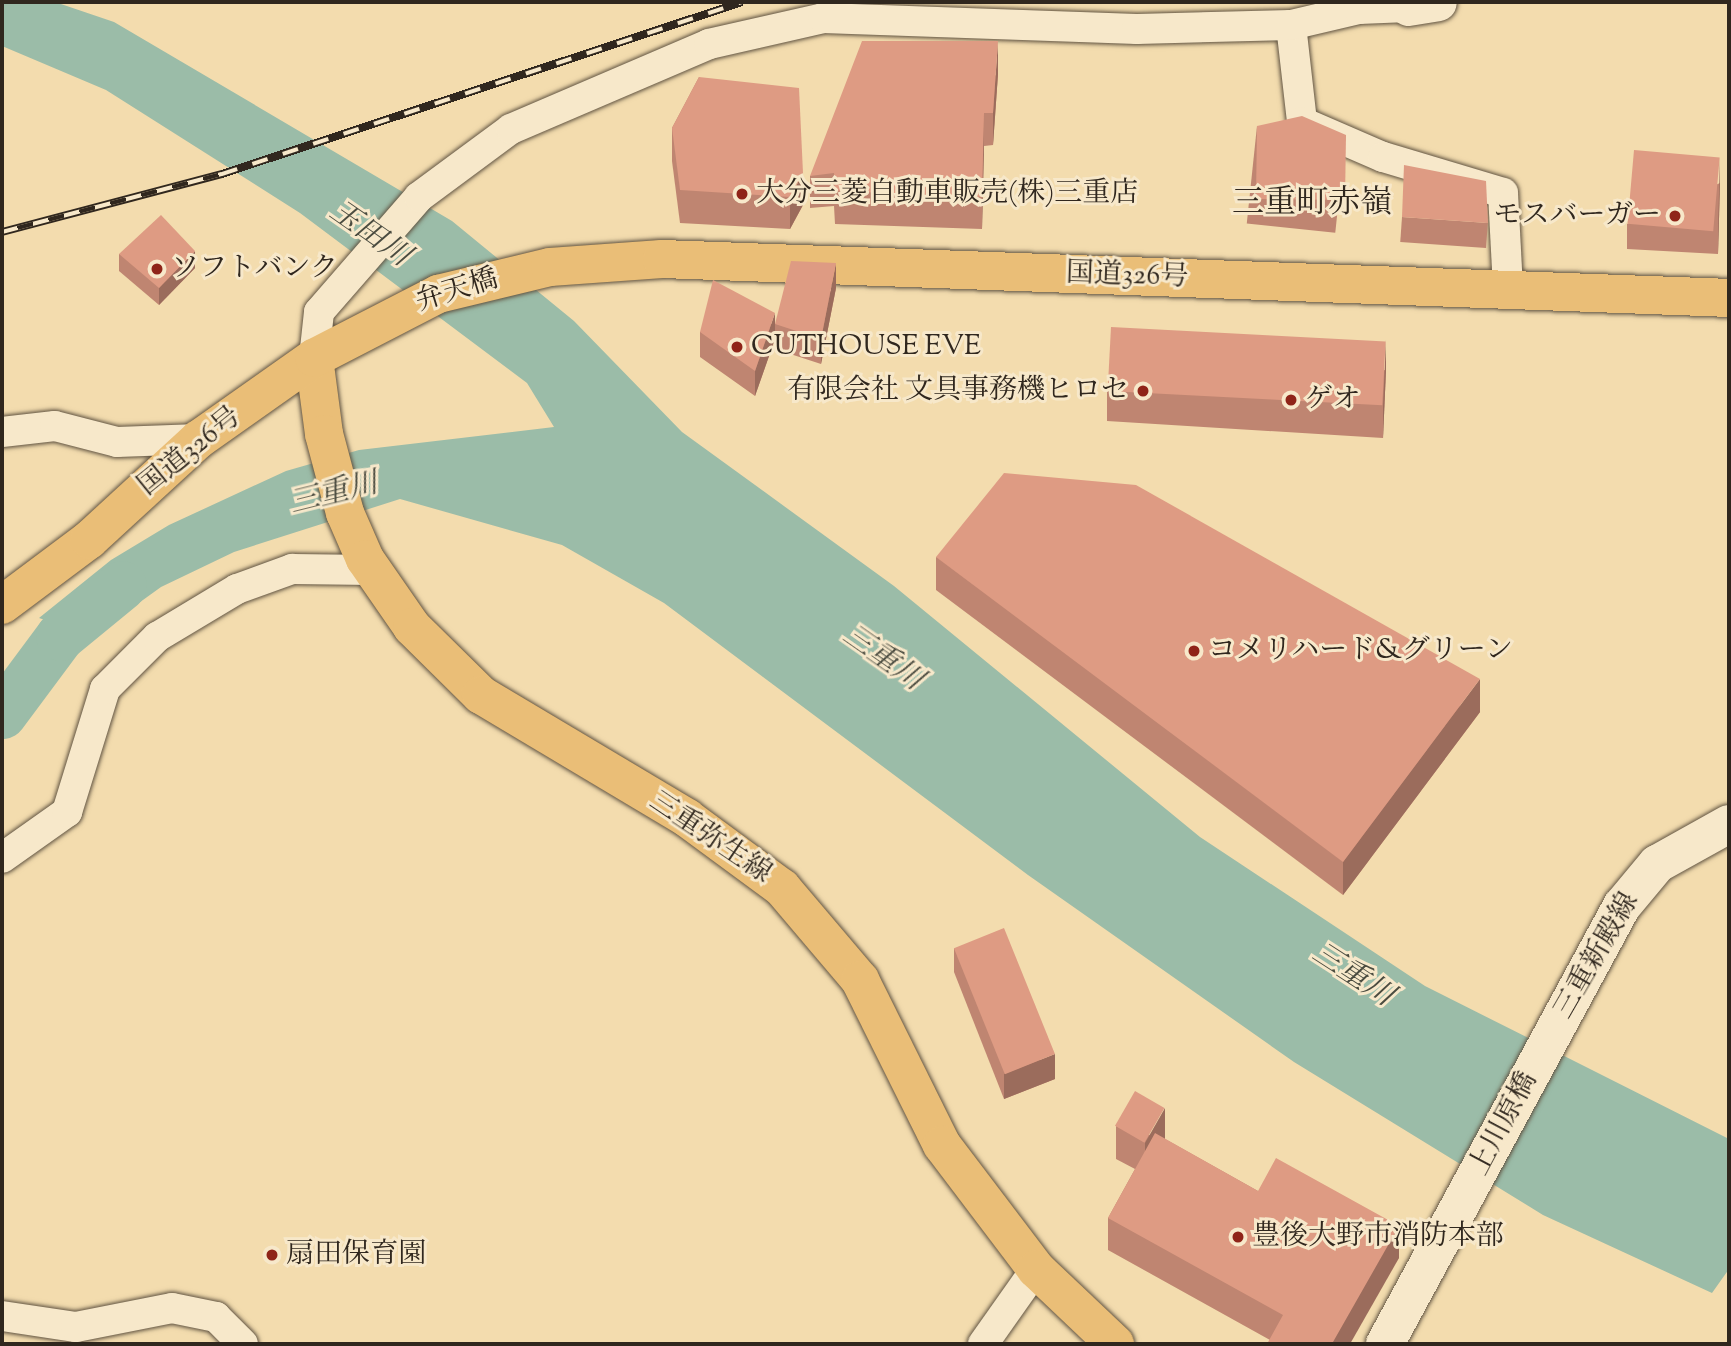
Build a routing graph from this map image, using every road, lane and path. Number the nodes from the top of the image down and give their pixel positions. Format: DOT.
graph roads {
  1 [pos="1417,3"];
  2 [pos="1291,25"];
  3 [pos="526,271"];
  4 [pos="1508,290"];
  5 [pos="1729,299"];
  6 [pos="389,314"];
  7 [pos="314,359"];
  8 [pos="2,432"];
  9 [pos="199,439"];
  10 [pos="369,564"];
  11 [pos="2,605"];
  12 [pos="1729,824"];
  13 [pos="2,858"];
  14 [pos="1543,1052"];
  15 [pos="1036,1269"];
  16 [pos="2,1316"];
  17 [pos="997,1339"];
  18 [pos="243,1344"];
  19 [pos="1115,1344"];
  20 [pos="1385,1344"];
  1 -- 2 [label="street"];
  2 -- 4 [label="street"];
  2 -- 7 [label="street"];
  3 -- 4 [label="main road, 国道326号"];
  3 -- 6 [label="main road, 弁天橋"];
  4 -- 5 [label="main road, 国道326号"];
  6 -- 7 [label="main road, 国道326号"];
  7 -- 9 [label="main road, 国道326号"];
  7 -- 10 [label="main road, 三重弥生線"];
  8 -- 9 [label="street"];
  9 -- 11 [label="main road, 国道326号"];
  10 -- 13 [label="street"];
  10 -- 15 [label="main road, 三重弥生線"];
  12 -- 14 [label="main road, 三重新殿線"];
  14 -- 20 [label="main road, 上川原橋"];
  15 -- 17 [label="street"];
  15 -- 19 [label="main road, 三重弥生線"];
  16 -- 18 [label="street"];
}
